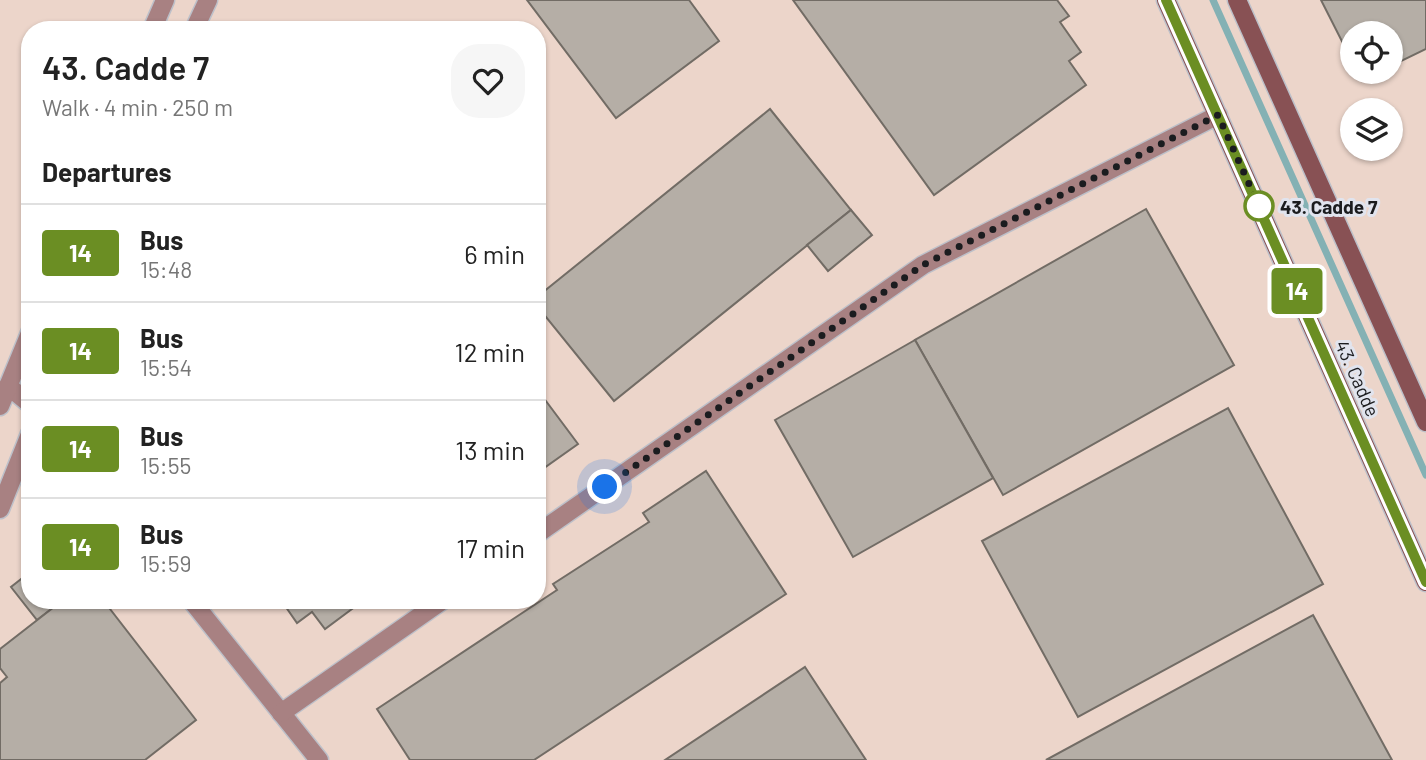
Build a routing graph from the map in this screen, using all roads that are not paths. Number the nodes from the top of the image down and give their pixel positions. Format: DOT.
graph roads {
  1 [pos="164,0"];
  2 [pos="208,0"];
  3 [pos="1166,0"];
  4 [pos="1237,0"];
  5 [pos="156,21"];
  6 [pos="198,21"];
  7 [pos="1218,115"];
  8 [pos="21,355"];
  9 [pos="8,386"];
  10 [pos="21,397"];
  11 [pos="0,406"];
  12 [pos="1426,422"];
  13 [pos="21,456"];
  14 [pos="0,509"];
  15 [pos="546,528"];
  16 [pos="1426,582"];
  17 [pos="198,609"];
  18 [pos="430,609"];
  19 [pos="281,713"];
  20 [pos="319,760"];
  1 -- 5 [label="street"];
  2 -- 6 [label="street"];
  3 -- 7 [label="main road, 43. Cadde"];
  4 -- 12 [label="main road"];
  7 -- 15 [label="street"];
  7 -- 16 [label="main road, 43. Cadde"];
  8 -- 9 [label="street"];
  9 -- 10 [label="street"];
  9 -- 11 [label="street"];
  13 -- 14 [label="street"];
  17 -- 19 [label="street"];
  18 -- 19 [label="street"];
  19 -- 20 [label="street"];
}
